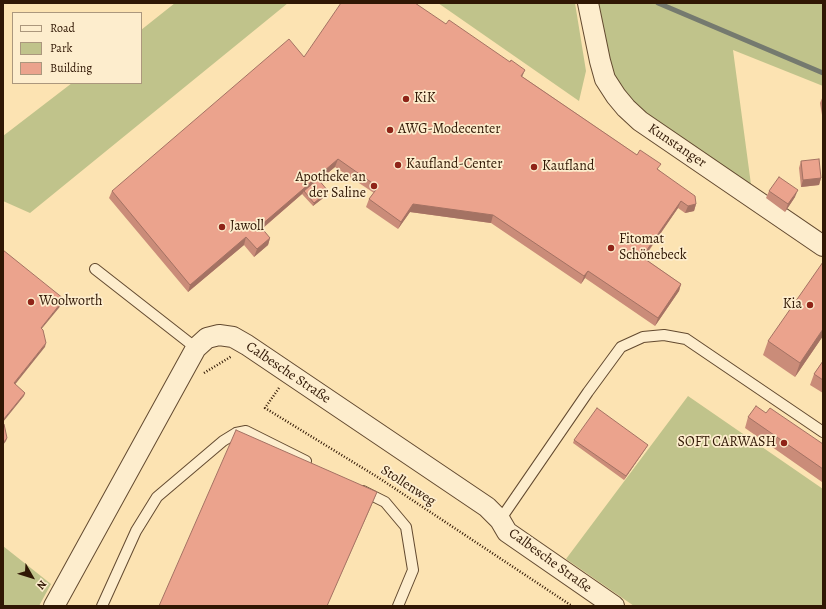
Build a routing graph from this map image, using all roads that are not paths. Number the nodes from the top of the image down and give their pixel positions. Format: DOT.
graph roads {
  1 [pos="588,3"];
  2 [pos="823,246"];
  3 [pos="95,270"];
  4 [pos="196,348"];
  5 [pos="823,432"];
  6 [pos="314,466"];
  7 [pos="357,487"];
  8 [pos="500,520"];
  9 [pos="54,606"];
  10 [pos="102,606"];
  11 [pos="398,606"];
  12 [pos="614,606"];
  1 -- 2 [label="street, Kunstanger"];
  3 -- 4 [label="lane"];
  4 -- 8 [label="street, Calbesche Straße"];
  4 -- 9 [label="street, Calbesche Straße"];
  5 -- 8 [label="lane"];
  6 -- 10 [label="lane"];
  7 -- 11 [label="lane"];
  8 -- 12 [label="street, Calbesche Straße"];
}
